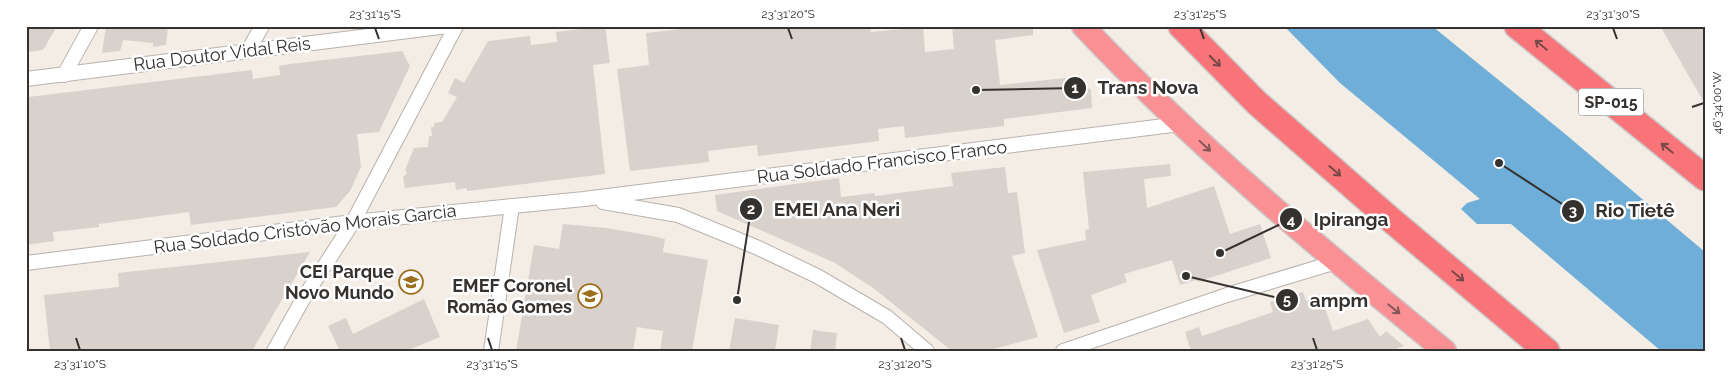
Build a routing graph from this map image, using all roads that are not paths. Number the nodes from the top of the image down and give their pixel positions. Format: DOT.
graph roads {
  1 [pos="91,26"];
  2 [pos="262,26"];
  3 [pos="448,26"];
  4 [pos="456,26"];
  5 [pos="1083,26"];
  6 [pos="1181,26"];
  7 [pos="1517,26"];
  8 [pos="248,51"];
  9 [pos="64,75"];
  10 [pos="26,79"];
  11 [pos="1180,124"];
  12 [pos="1705,178"];
  13 [pos="584,199"];
  14 [pos="512,206"];
  15 [pos="353,222"];
  16 [pos="1336,262"];
  17 [pos="26,263"];
  18 [pos="274,351"];
  19 [pos="491,351"];
  20 [pos="927,351"];
  21 [pos="1063,351"];
  22 [pos="1445,351"];
  23 [pos="1547,351"];
  1 -- 9 [label="street"];
  2 -- 8 [label="street"];
  3 -- 8 [label="street, Rua Doutor Vidal Reis"];
  4 -- 15 [label="street"];
  5 -- 11 [label="highway"];
  6 -- 23 [label="highway, one-way"];
  12 -- 7 [label="highway, SP-015, one-way"];
  8 -- 9 [label="street, Rua Doutor Vidal Reis"];
  9 -- 10 [label="street, Rua Doutor Vidal Reis"];
  11 -- 13 [label="street, Rua Soldado Francisco Franco"];
  11 -- 16 [label="highway, one-way"];
  13 -- 14 [label="street, Rua Soldado Cristóvão Morais Garcia"];
  13 -- 20 [label="street"];
  14 -- 15 [label="street, Rua Soldado Cristóvão Morais Garcia"];
  14 -- 19 [label="street"];
  15 -- 17 [label="street, Rua Soldado Cristóvão Morais Garcia"];
  15 -- 18 [label="street"];
  16 -- 21 [label="street"];
  16 -- 22 [label="highway, one-way"];
}
